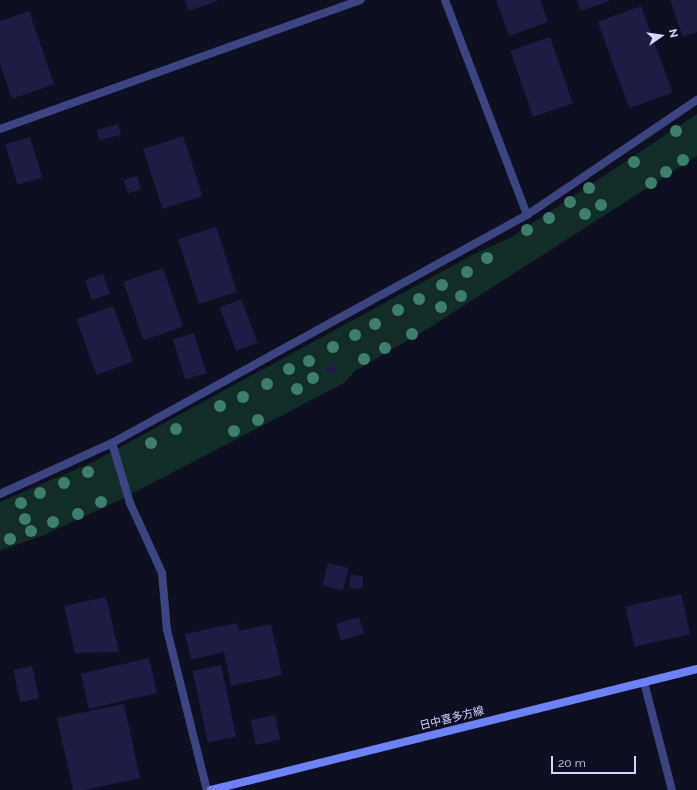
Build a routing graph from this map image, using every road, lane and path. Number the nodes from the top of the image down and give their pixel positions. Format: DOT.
graph roads {
  1 [pos="361,0"];
  2 [pos="445,0"];
  3 [pos="697,100"];
  4 [pos="0,129"];
  5 [pos="527,215"];
  6 [pos="112,443"];
  7 [pos="0,494"];
  8 [pos="697,669"];
  9 [pos="644,682"];
  10 [pos="207,790"];
  11 [pos="211,790"];
  12 [pos="672,790"];
  1 -- 4 [label="street"];
  2 -- 5 [label="street"];
  3 -- 5 [label="street"];
  5 -- 6 [label="street"];
  6 -- 7 [label="street"];
  6 -- 10 [label="street"];
  8 -- 9 [label="main road, 日中喜多方線"];
  9 -- 11 [label="main road, 日中喜多方線"];
  9 -- 12 [label="street"];
}
